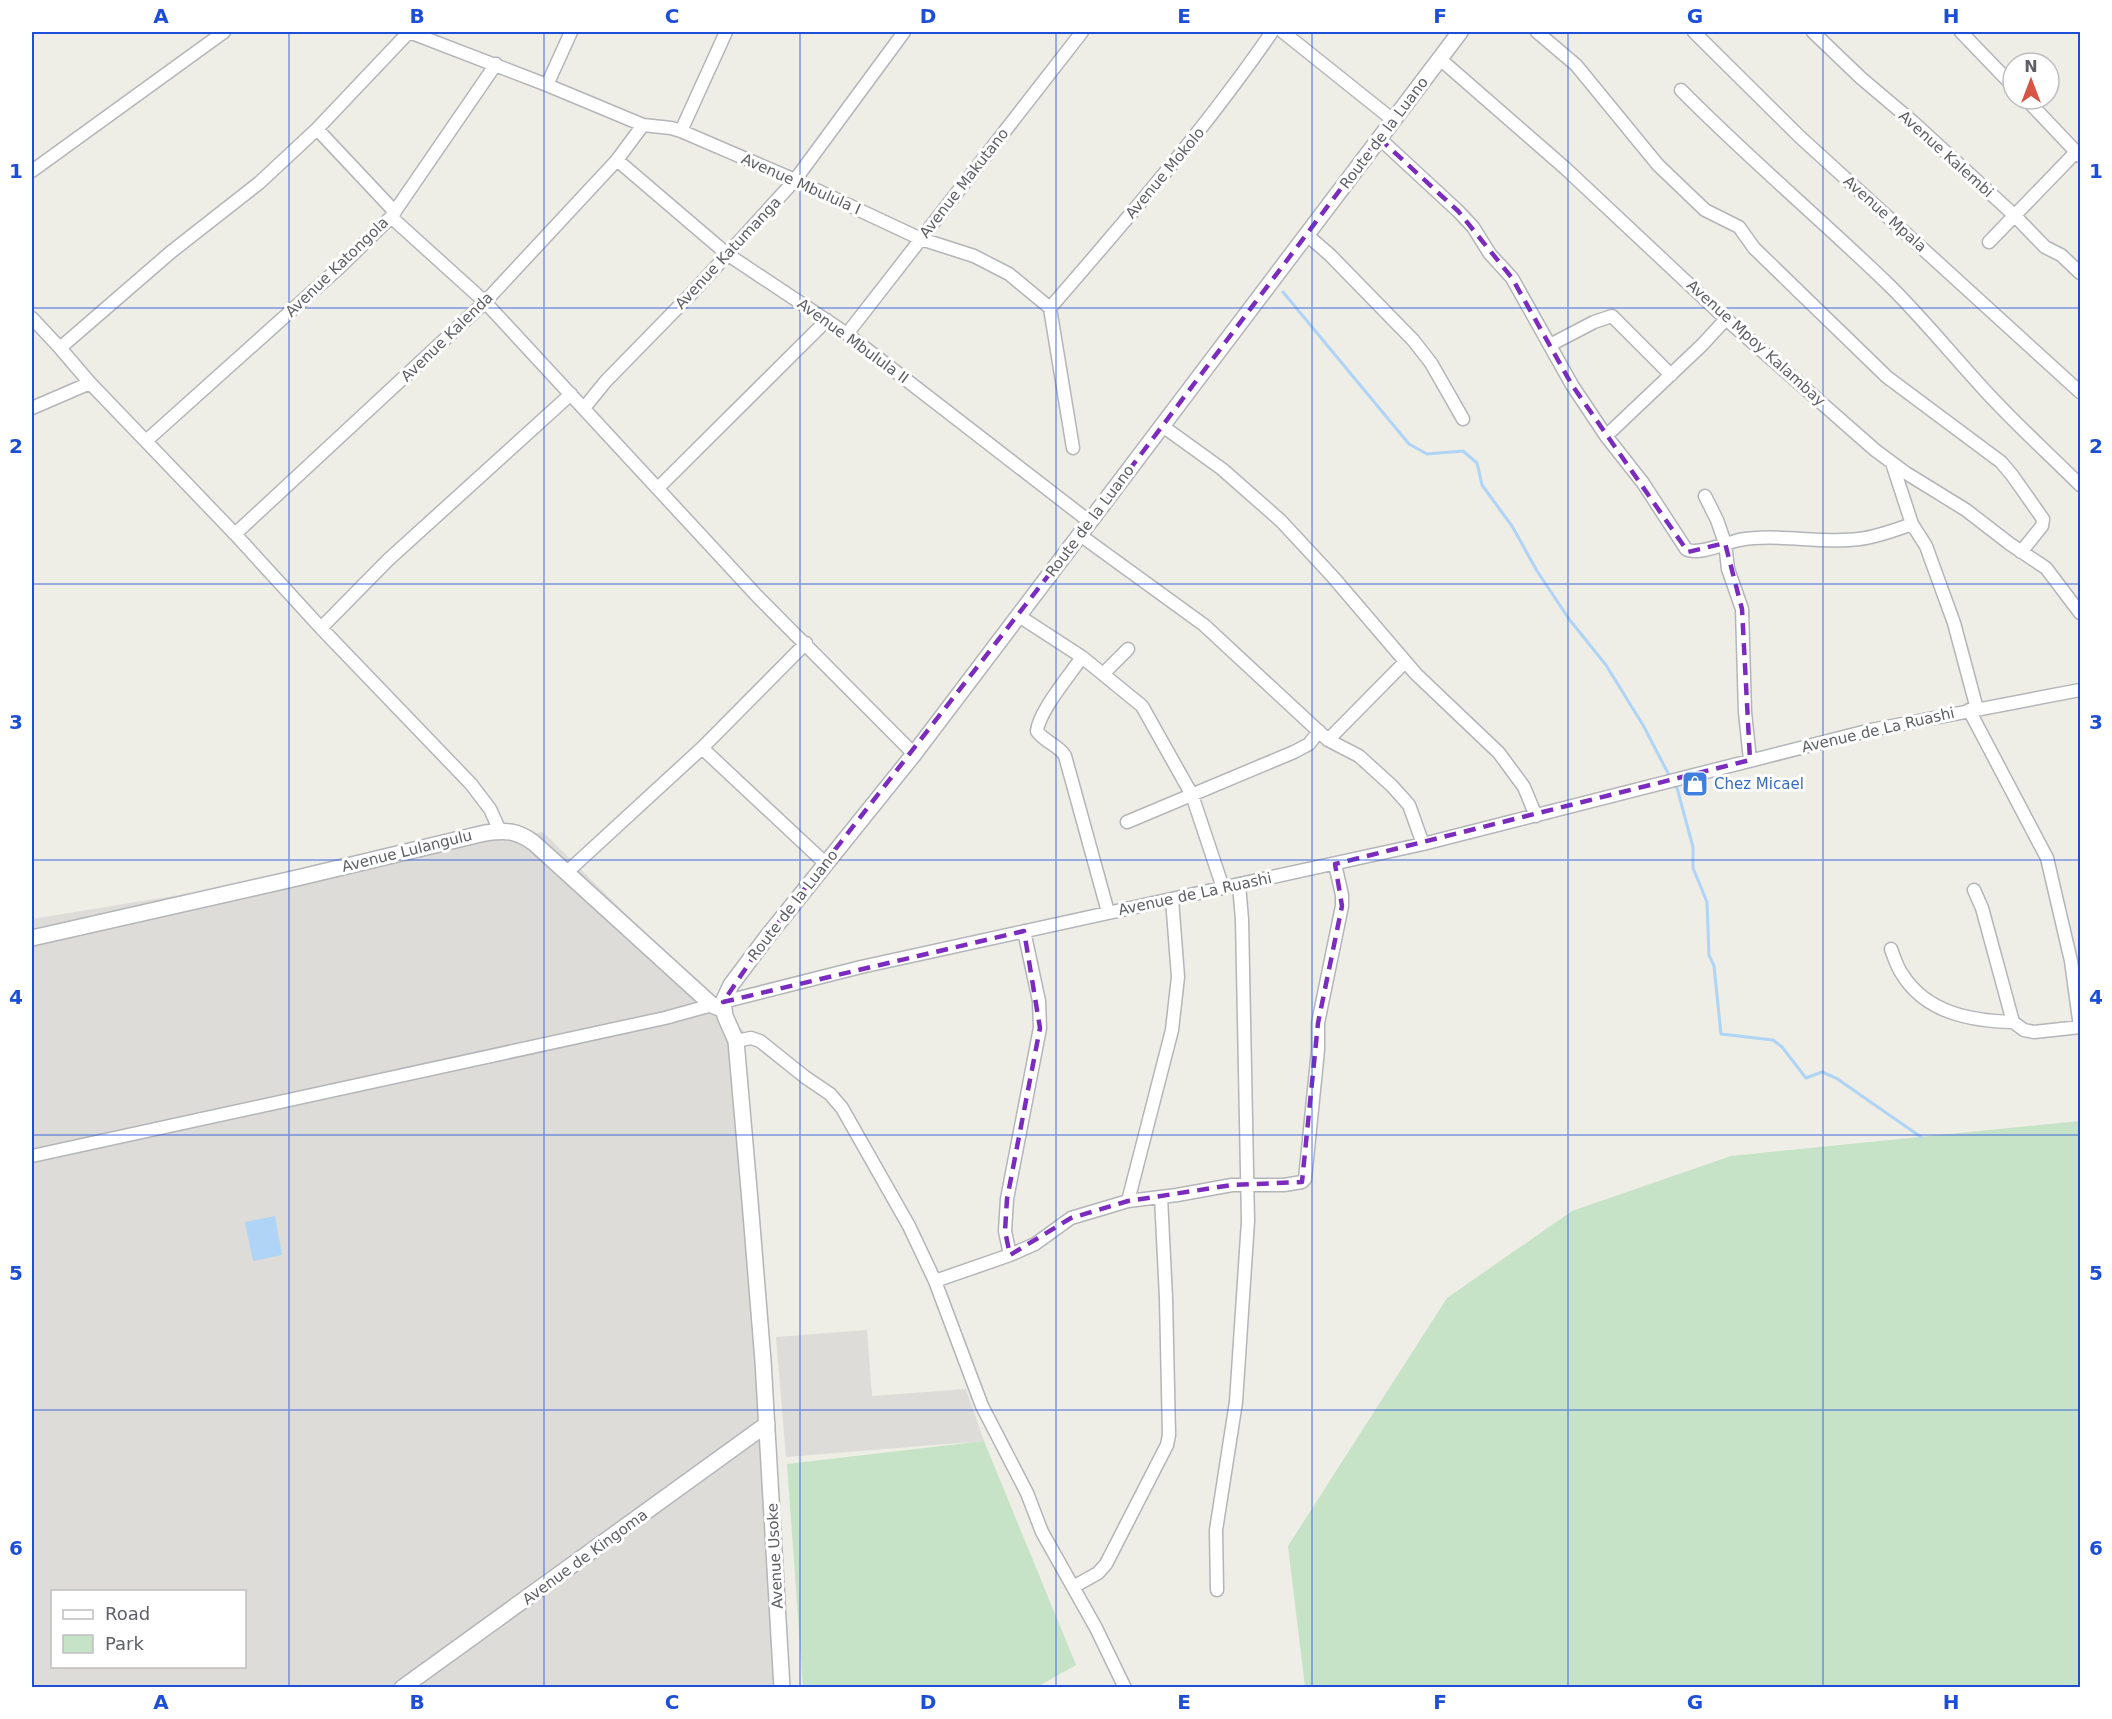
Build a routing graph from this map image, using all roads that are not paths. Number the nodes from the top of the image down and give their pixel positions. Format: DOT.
graph roads {
  1 [pos="224,32"];
  2 [pos="415,32"];
  3 [pos="571,32"];
  4 [pos="726,32"];
  5 [pos="904,32"];
  6 [pos="1082,32"];
  7 [pos="1272,32"];
  8 [pos="1283,32"];
  9 [pos="1460,32"];
  10 [pos="1537,32"];
  11 [pos="1694,32"];
  12 [pos="1813,32"];
  13 [pos="1961,32"];
  14 [pos="1440,59"];
  15 [pos="495,64"];
  16 [pos="2001,74"];
  17 [pos="547,85"];
  18 [pos="1681,90"];
  19 [pos="2037,111"];
  20 [pos="1393,120"];
  21 [pos="643,125"];
  22 [pos="317,129"];
  23 [pos="681,131"];
  24 [pos="1379,138"];
  25 [pos="2078,154"];
  26 [pos="617,160"];
  27 [pos="32,171"];
  28 [pos="795,180"];
  29 [pos="393,214"];
  30 [pos="2014,215"];
  31 [pos="1308,235"];
  32 [pos="921,238"];
  33 [pos="1989,242"];
  34 [pos="727,254"];
  35 [pos="2080,273"];
  36 [pos="485,302"];
  37 [pos="1050,308"];
  38 [pos="32,318"];
  39 [pos="1726,319"];
  40 [pos="827,320"];
  41 [pos="847,334"];
  42 [pos="1550,345"];
  43 [pos="60,348"];
  44 [pos="1671,375"];
  45 [pos="90,383"];
  46 [pos="2080,392"];
  47 [pos="571,394"];
  48 [pos="32,408"];
  49 [pos="584,408"];
  50 [pos="1462,419"];
  51 [pos="1161,425"];
  52 [pos="1606,436"];
  53 [pos="146,441"];
  54 [pos="1073,448"];
  55 [pos="1892,462"];
  56 [pos="2080,485"];
  57 [pos="658,488"];
  58 [pos="1705,496"];
  59 [pos="1090,522"];
  60 [pos="1912,524"];
  61 [pos="235,534"];
  62 [pos="1080,535"];
  63 [pos="1725,543"];
  64 [pos="2021,552"];
  65 [pos="2080,613"];
  66 [pos="1019,616"];
  67 [pos="321,628"];
  68 [pos="806,643"];
  69 [pos="1128,649"];
  70 [pos="1082,657"];
  71 [pos="1405,662"];
  72 [pos="1103,674"];
  73 [pos="2080,690"];
  74 [pos="1973,709"];
  75 [pos="1323,735"];
  76 [pos="702,748"];
  77 [pos="914,754"];
  78 [pos="1750,760"];
  79 [pos="1192,795"];
  80 [pos="1536,816"];
  81 [pos="1127,822"];
  82 [pos="500,831"];
  83 [pos="1423,844"];
  84 [pos="825,863"];
  85 [pos="1335,864"];
  86 [pos="566,873"];
  87 [pos="1239,885"];
  88 [pos="1223,888"];
  89 [pos="1974,891"];
  90 [pos="1172,899"];
  91 [pos="1108,912"];
  92 [pos="1024,931"];
  93 [pos="32,938"];
  94 [pos="1891,949"];
  95 [pos="720,1006"];
  96 [pos="2013,1022"];
  97 [pos="2080,1027"];
  98 [pos="736,1041"];
  99 [pos="32,1156"];
  100 [pos="1247,1185"];
  101 [pos="1161,1197"];
  102 [pos="1128,1201"];
  103 [pos="1010,1255"];
  104 [pos="935,1281"];
  105 [pos="767,1424"];
  106 [pos="1073,1587"];
  107 [pos="1217,1590"];
  108 [pos="402,1688"];
  109 [pos="782,1688"];
  110 [pos="1125,1688"];
  1 -- 27 [label="street"];
  2 -- 15 [label="street, Avenue Mbulula I"];
  2 -- 22 [label="street"];
  3 -- 17 [label="street"];
  4 -- 23 [label="street"];
  5 -- 28 [label="street, Avenue Katumanga"];
  6 -- 32 [label="street, Avenue Makutano"];
  7 -- 37 [label="street, Avenue Mokolo"];
  8 -- 20 [label="street"];
  9 -- 14 [label="street, Route de la Luano"];
  10 -- 64 [label="street"];
  11 -- 46 [label="street, Avenue Mpala"];
  12 -- 30 [label="street, Avenue Kalembi"];
  13 -- 16 [label="street"];
  14 -- 20 [label="street, Route de la Luano"];
  14 -- 39 [label="street, Avenue Mpoy Kalambay"];
  15 -- 17 [label="street, Avenue Mbulula I"];
  15 -- 29 [label="street, Avenue Katongola"];
  17 -- 21 [label="street, Avenue Mbulula I"];
  18 -- 56 [label="street"];
  19 -- 25 [label="street"];
  20 -- 24 [label="street, Route de la Luano"];
  21 -- 23 [label="street, Avenue Mbulula I"];
  21 -- 26 [label="street, Avenue Kalenda"];
  22 -- 29 [label="street"];
  22 -- 43 [label="street"];
  23 -- 28 [label="street, Avenue Mbulula I"];
  24 -- 31 [label="street, Route de la Luano"];
  24 -- 42 [label="street"];
  25 -- 30 [label="street"];
  26 -- 34 [label="street, Avenue Mbulula II"];
  26 -- 36 [label="street, Avenue Kalenda"];
  28 -- 32 [label="street, Avenue Mbulula I"];
  28 -- 34 [label="street, Avenue Katumanga"];
  29 -- 36 [label="street"];
  29 -- 53 [label="street, Avenue Katongola"];
  30 -- 33 [label="street"];
  30 -- 35 [label="street, Avenue Kalembi"];
  31 -- 50 [label="street"];
  31 -- 51 [label="street, Route de la Luano"];
  32 -- 37 [label="street, Avenue Mbulula I"];
  32 -- 41 [label="street, Avenue Makutano"];
  34 -- 40 [label="street, Avenue Mbulula II"];
  34 -- 49 [label="street, Avenue Katumanga"];
  36 -- 47 [label="street"];
  36 -- 61 [label="street, Avenue Kalenda"];
  37 -- 54 [label="street"];
  38 -- 43 [label="street"];
  39 -- 44 [label="street"];
  39 -- 55 [label="street, Avenue Mpoy Kalambay"];
  40 -- 41 [label="street, Avenue Mbulula II"];
  40 -- 57 [label="street"];
  41 -- 59 [label="street, Avenue Mbulula II"];
  42 -- 44 [label="street"];
  42 -- 52 [label="street"];
  43 -- 45 [label="street"];
  44 -- 52 [label="street"];
  45 -- 48 [label="street"];
  45 -- 53 [label="street"];
  47 -- 49 [label="street"];
  47 -- 67 [label="street"];
  49 -- 57 [label="street"];
  51 -- 59 [label="street, Route de la Luano"];
  51 -- 71 [label="street"];
  52 -- 63 [label="street"];
  53 -- 61 [label="street"];
  55 -- 60 [label="street"];
  55 -- 64 [label="street, Avenue Mpoy Kalambay"];
  57 -- 68 [label="street"];
  58 -- 63 [label="street"];
  59 -- 62 [label="street, Route de la Luano"];
  60 -- 63 [label="street"];
  60 -- 74 [label="street"];
  61 -- 67 [label="street"];
  62 -- 66 [label="street, Route de la Luano"];
  62 -- 75 [label="street"];
  63 -- 78 [label="street"];
  64 -- 65 [label="street, Avenue Mpoy Kalambay"];
  66 -- 70 [label="street"];
  66 -- 77 [label="street, Route de la Luano"];
  67 -- 82 [label="street"];
  68 -- 76 [label="street"];
  68 -- 77 [label="street"];
  69 -- 72 [label="street"];
  70 -- 72 [label="street"];
  70 -- 91 [label="street"];
  71 -- 75 [label="street"];
  71 -- 80 [label="street"];
  72 -- 79 [label="street"];
  73 -- 74 [label="street, Avenue de La Ruashi"];
  74 -- 78 [label="street, Avenue de La Ruashi"];
  74 -- 97 [label="street"];
  75 -- 79 [label="street"];
  75 -- 83 [label="street"];
  76 -- 84 [label="street"];
  76 -- 86 [label="street"];
  77 -- 84 [label="street, Route de la Luano"];
  78 -- 80 [label="street, Avenue de La Ruashi"];
  79 -- 81 [label="street"];
  79 -- 88 [label="street"];
  80 -- 83 [label="street, Avenue de La Ruashi"];
  82 -- 86 [label="street, Avenue Lulangulu"];
  82 -- 93 [label="street, Avenue Lulangulu"];
  83 -- 85 [label="street, Avenue de La Ruashi"];
  84 -- 95 [label="street, Route de la Luano"];
  85 -- 87 [label="street, Avenue de La Ruashi"];
  85 -- 100 [label="street"];
  86 -- 95 [label="street, Avenue Lulangulu"];
  87 -- 88 [label="street, Avenue de La Ruashi"];
  87 -- 100 [label="street"];
  88 -- 90 [label="street, Avenue de La Ruashi"];
  89 -- 96 [label="street"];
  90 -- 91 [label="street, Avenue de La Ruashi"];
  90 -- 102 [label="street"];
  91 -- 92 [label="street, Avenue de La Ruashi"];
  92 -- 95 [label="street, Avenue de La Ruashi"];
  92 -- 103 [label="street"];
  94 -- 96 [label="street"];
  95 -- 98 [label="street, Avenue Usoke"];
  95 -- 99 [label="street, Avenue de La Ruashi"];
  96 -- 97 [label="street"];
  98 -- 104 [label="street"];
  98 -- 105 [label="street, Avenue Usoke"];
  100 -- 101 [label="street"];
  100 -- 107 [label="street"];
  101 -- 102 [label="street"];
  101 -- 106 [label="street"];
  102 -- 103 [label="street"];
  103 -- 104 [label="street"];
  104 -- 106 [label="street"];
  105 -- 108 [label="street, Avenue de Kingoma"];
  105 -- 109 [label="street, Avenue Usoke"];
  106 -- 110 [label="street"];
}
